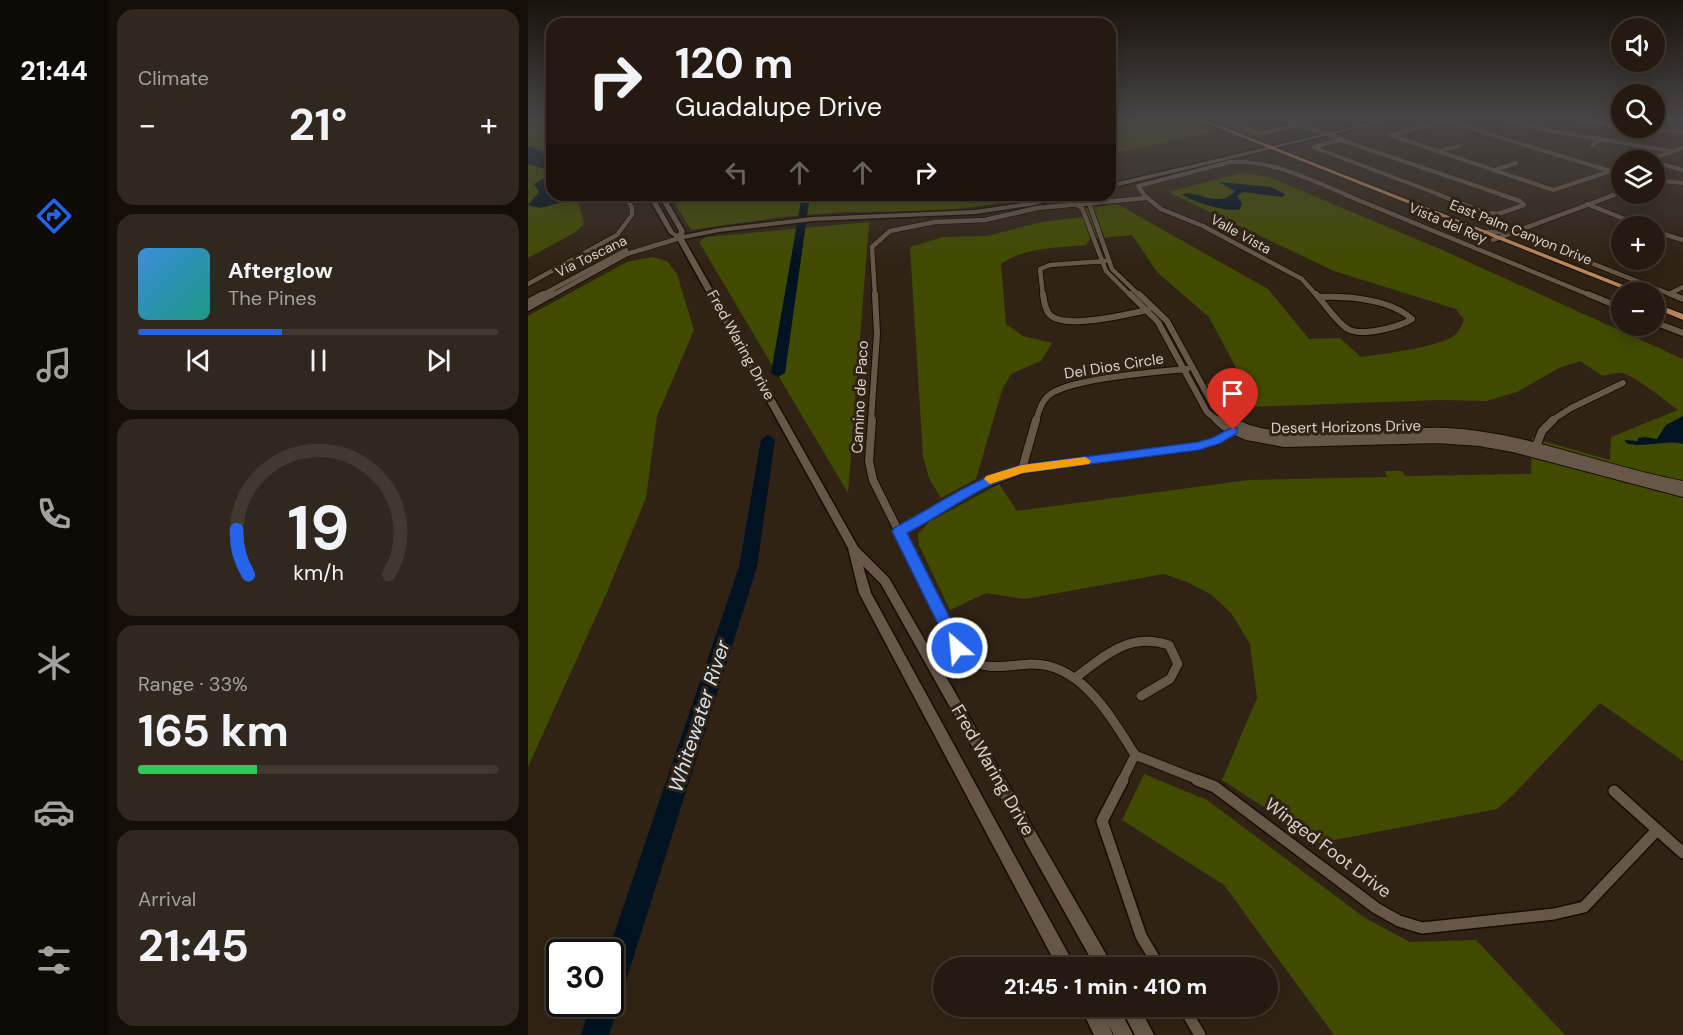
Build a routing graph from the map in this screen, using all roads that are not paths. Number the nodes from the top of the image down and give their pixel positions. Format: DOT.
graph roads {
  1 [pos="1190,165"];
  2 [pos="1216,165"];
  3 [pos="1261,165"];
  4 [pos="1313,165"];
  5 [pos="1314,165"];
  6 [pos="1361,165"];
  7 [pos="1415,165"];
  8 [pos="1479,165"];
  9 [pos="1508,165"];
  10 [pos="1592,165"];
  11 [pos="1665,165"];
  12 [pos="1493,170"];
  13 [pos="1683,171"];
  14 [pos="1665,180"];
  15 [pos="1116,183"];
  16 [pos="1683,183"];
  17 [pos="1611,196"];
  18 [pos="1146,198"];
  19 [pos="628,201"];
  20 [pos="653,201"];
  21 [pos="665,201"];
  22 [pos="1019,201"];
  23 [pos="1041,201"];
  24 [pos="1071,201"];
  25 [pos="1086,201"];
  26 [pos="1077,204"];
  27 [pos="1089,204"];
  28 [pos="1587,204"];
  29 [pos="950,213"];
  30 [pos="1617,216"];
  31 [pos="1485,232"];
  32 [pos="1665,234"];
  33 [pos="1503,237"];
  34 [pos="680,238"];
  35 [pos="1683,240"];
  36 [pos="1105,261"];
  37 [pos="1611,282"];
  38 [pos="528,284"];
  39 [pos="1611,286"];
  40 [pos="1683,287"];
  41 [pos="1669,294"];
  42 [pos="1320,297"];
  43 [pos="1683,299"];
  44 [pos="528,302"];
  45 [pos="1611,303"];
  46 [pos="1665,304"];
  47 [pos="528,308"];
  48 [pos="1155,308"];
  49 [pos="1147,310"];
  50 [pos="1665,310"];
  51 [pos="1683,311"];
  52 [pos="1683,317"];
  53 [pos="1665,326"];
  54 [pos="1683,333"];
  55 [pos="1193,368"];
  56 [pos="1183,369"];
  57 [pos="1623,383"];
  58 [pos="1236,428"];
  59 [pos="1536,447"];
  60 [pos="1022,469"];
  61 [pos="1683,486"];
  62 [pos="1683,493"];
  63 [pos="899,531"];
  64 [pos="853,548"];
  65 [pos="1075,678"];
  66 [pos="1141,696"];
  67 [pos="1135,755"];
  68 [pos="1614,791"];
  69 [pos="1657,830"];
  70 [pos="1683,853"];
  71 [pos="1062,957"];
  72 [pos="1100,957"];
  73 [pos="1153,957"];
  74 [pos="1095,1017"];
  75 [pos="1114,1017"];
  76 [pos="1135,1017"];
  77 [pos="1189,1017"];
  78 [pos="1104,1035"];
  79 [pos="1124,1035"];
  80 [pos="1145,1035"];
  81 [pos="1200,1035"];
  1 -- 15 [label="main road"];
  2 -- 18 [label="street, Vista del Rey"];
  3 -- 45 [label="street, Vista del Rey"];
  4 -- 31 [label="main road, East Palm Canyon Drive"];
  5 -- 33 [label="main road, East Palm Canyon Drive"];
  6 -- 7 [label="street"];
  8 -- 12 [label="street"];
  9 -- 12 [label="street"];
  10 -- 12 [label="street"];
  11 -- 13 [label="street"];
  14 -- 16 [label="street"];
  17 -- 28 [label="street"];
  18 -- 27 [label="street, Camino de Paco"];
  18 -- 42 [label="street, Valle Vista"];
  19 -- 38 [label="street"];
  20 -- 34 [label="main road, Fred Waring Drive"];
  21 -- 34 [label="main road, Fred Waring Drive"];
  22 -- 29 [label="main road"];
  23 -- 29 [label="main road"];
  24 -- 26 [label="street"];
  25 -- 27 [label="street, Desert Horizons Drive"];
  26 -- 27 [label="street, Camino de Paco"];
  26 -- 36 [label="street, Desert Horizons Drive"];
  26 -- 63 [label="street, Camino de Paco"];
  27 -- 36 [label="street, Desert Horizons Drive"];
  28 -- 30 [label="street"];
  28 -- 33 [label="street"];
  29 -- 34 [label="main road"];
  31 -- 33 [label="main road, East Palm Canyon Drive"];
  31 -- 33 [label="street"];
  32 -- 35 [label="street"];
  33 -- 37 [label="main road, East Palm Canyon Drive"];
  33 -- 39 [label="main road, East Palm Canyon Drive"];
  33 -- 41 [label="street"];
  34 -- 44 [label="street, Via Toscana"];
  34 -- 47 [label="street, Via Toscana"];
  34 -- 64 [label="main road, Fred Waring Drive"];
  36 -- 48 [label="street, Desert Horizons Drive"];
  36 -- 49 [label="street, Desert Horizons Drive"];
  36 -- 49 [label="street"];
  40 -- 41 [label="street"];
  41 -- 43 [label="street"];
  42 -- 42 [label="street, Valle Vista"];
  46 -- 51 [label="main road"];
  48 -- 49 [label="street"];
  48 -- 55 [label="street, Desert Horizons Drive"];
  49 -- 56 [label="street, Desert Horizons Drive"];
  50 -- 52 [label="main road"];
  53 -- 54 [label="street"];
  55 -- 56 [label="street, Del Dios Circle"];
  55 -- 58 [label="street, Desert Horizons Drive"];
  56 -- 58 [label="street, Desert Horizons Drive"];
  56 -- 60 [label="street, Del Dios Circle"];
  57 -- 59 [label="street"];
  58 -- 59 [label="street, Desert Horizons Drive"];
  58 -- 60 [label="street"];
  58 -- 62 [label="street, Desert Horizons Drive"];
  59 -- 61 [label="street, Desert Horizons Drive"];
  60 -- 63 [label="street"];
  63 -- 65 [label="street, Camino de Paco"];
  64 -- 71 [label="main road, Fred Waring Drive"];
  64 -- 72 [label="main road, Fred Waring Drive"];
  65 -- 66 [label="street"];
  65 -- 67 [label="street"];
  67 -- 69 [label="street, Winged Foot Drive"];
  67 -- 73 [label="street"];
  68 -- 69 [label="street"];
  69 -- 70 [label="street"];
  74 -- 78 [label="main road"];
  75 -- 79 [label="main road"];
  76 -- 80 [label="main road"];
  77 -- 81 [label="street"];
}
